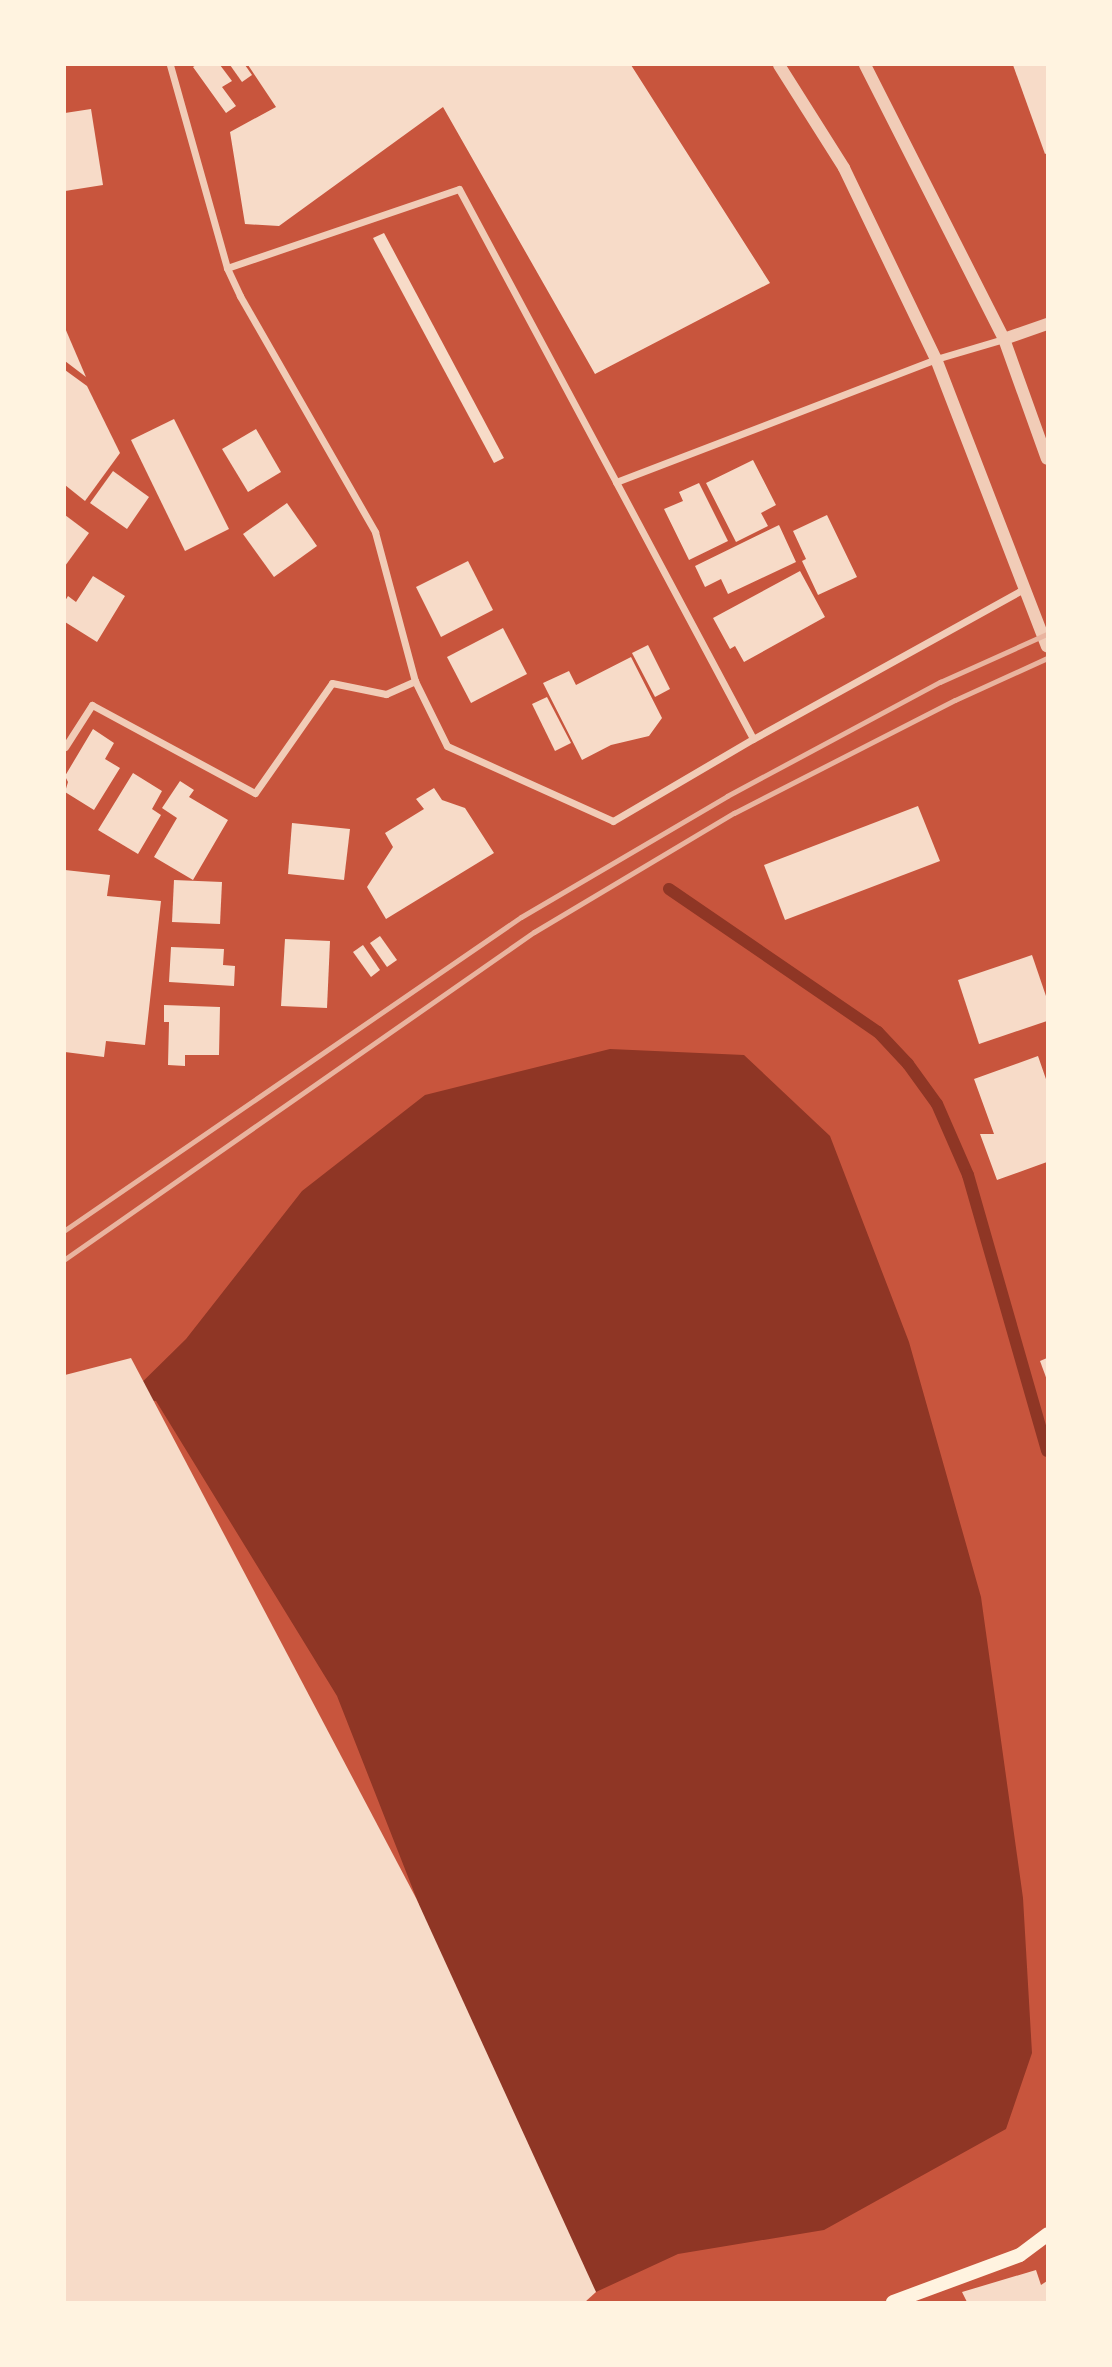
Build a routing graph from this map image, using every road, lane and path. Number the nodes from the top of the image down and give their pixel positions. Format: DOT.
graph roads {
  1 [pos="170,65"];
  2 [pos="779,65"];
  3 [pos="865,65"];
  4 [pos="227,268"];
  5 [pos="1047,324"];
  6 [pos="1004,339"];
  7 [pos="936,359"];
  8 [pos="1047,458"];
  9 [pos="616,482"];
  10 [pos="1026,587"];
  11 [pos="1047,646"];
  12 [pos="415,681"];
  13 [pos="753,739"];
  14 [pos="65,747"];
  15 [pos="1047,2235"];
  16 [pos="892,2302"];
  1 -- 4 [label="street"];
  2 -- 7 [label="street"];
  3 -- 6 [label="street"];
  4 -- 9 [label="street"];
  4 -- 12 [label="street"];
  5 -- 6 [label="street"];
  6 -- 7 [label="street"];
  6 -- 8 [label="street"];
  7 -- 9 [label="street"];
  7 -- 10 [label="street"];
  9 -- 13 [label="street"];
  10 -- 11 [label="street"];
  10 -- 13 [label="street"];
  12 -- 13 [label="street"];
  12 -- 14 [label="street"];
  15 -- 16 [label="main road"];
}
